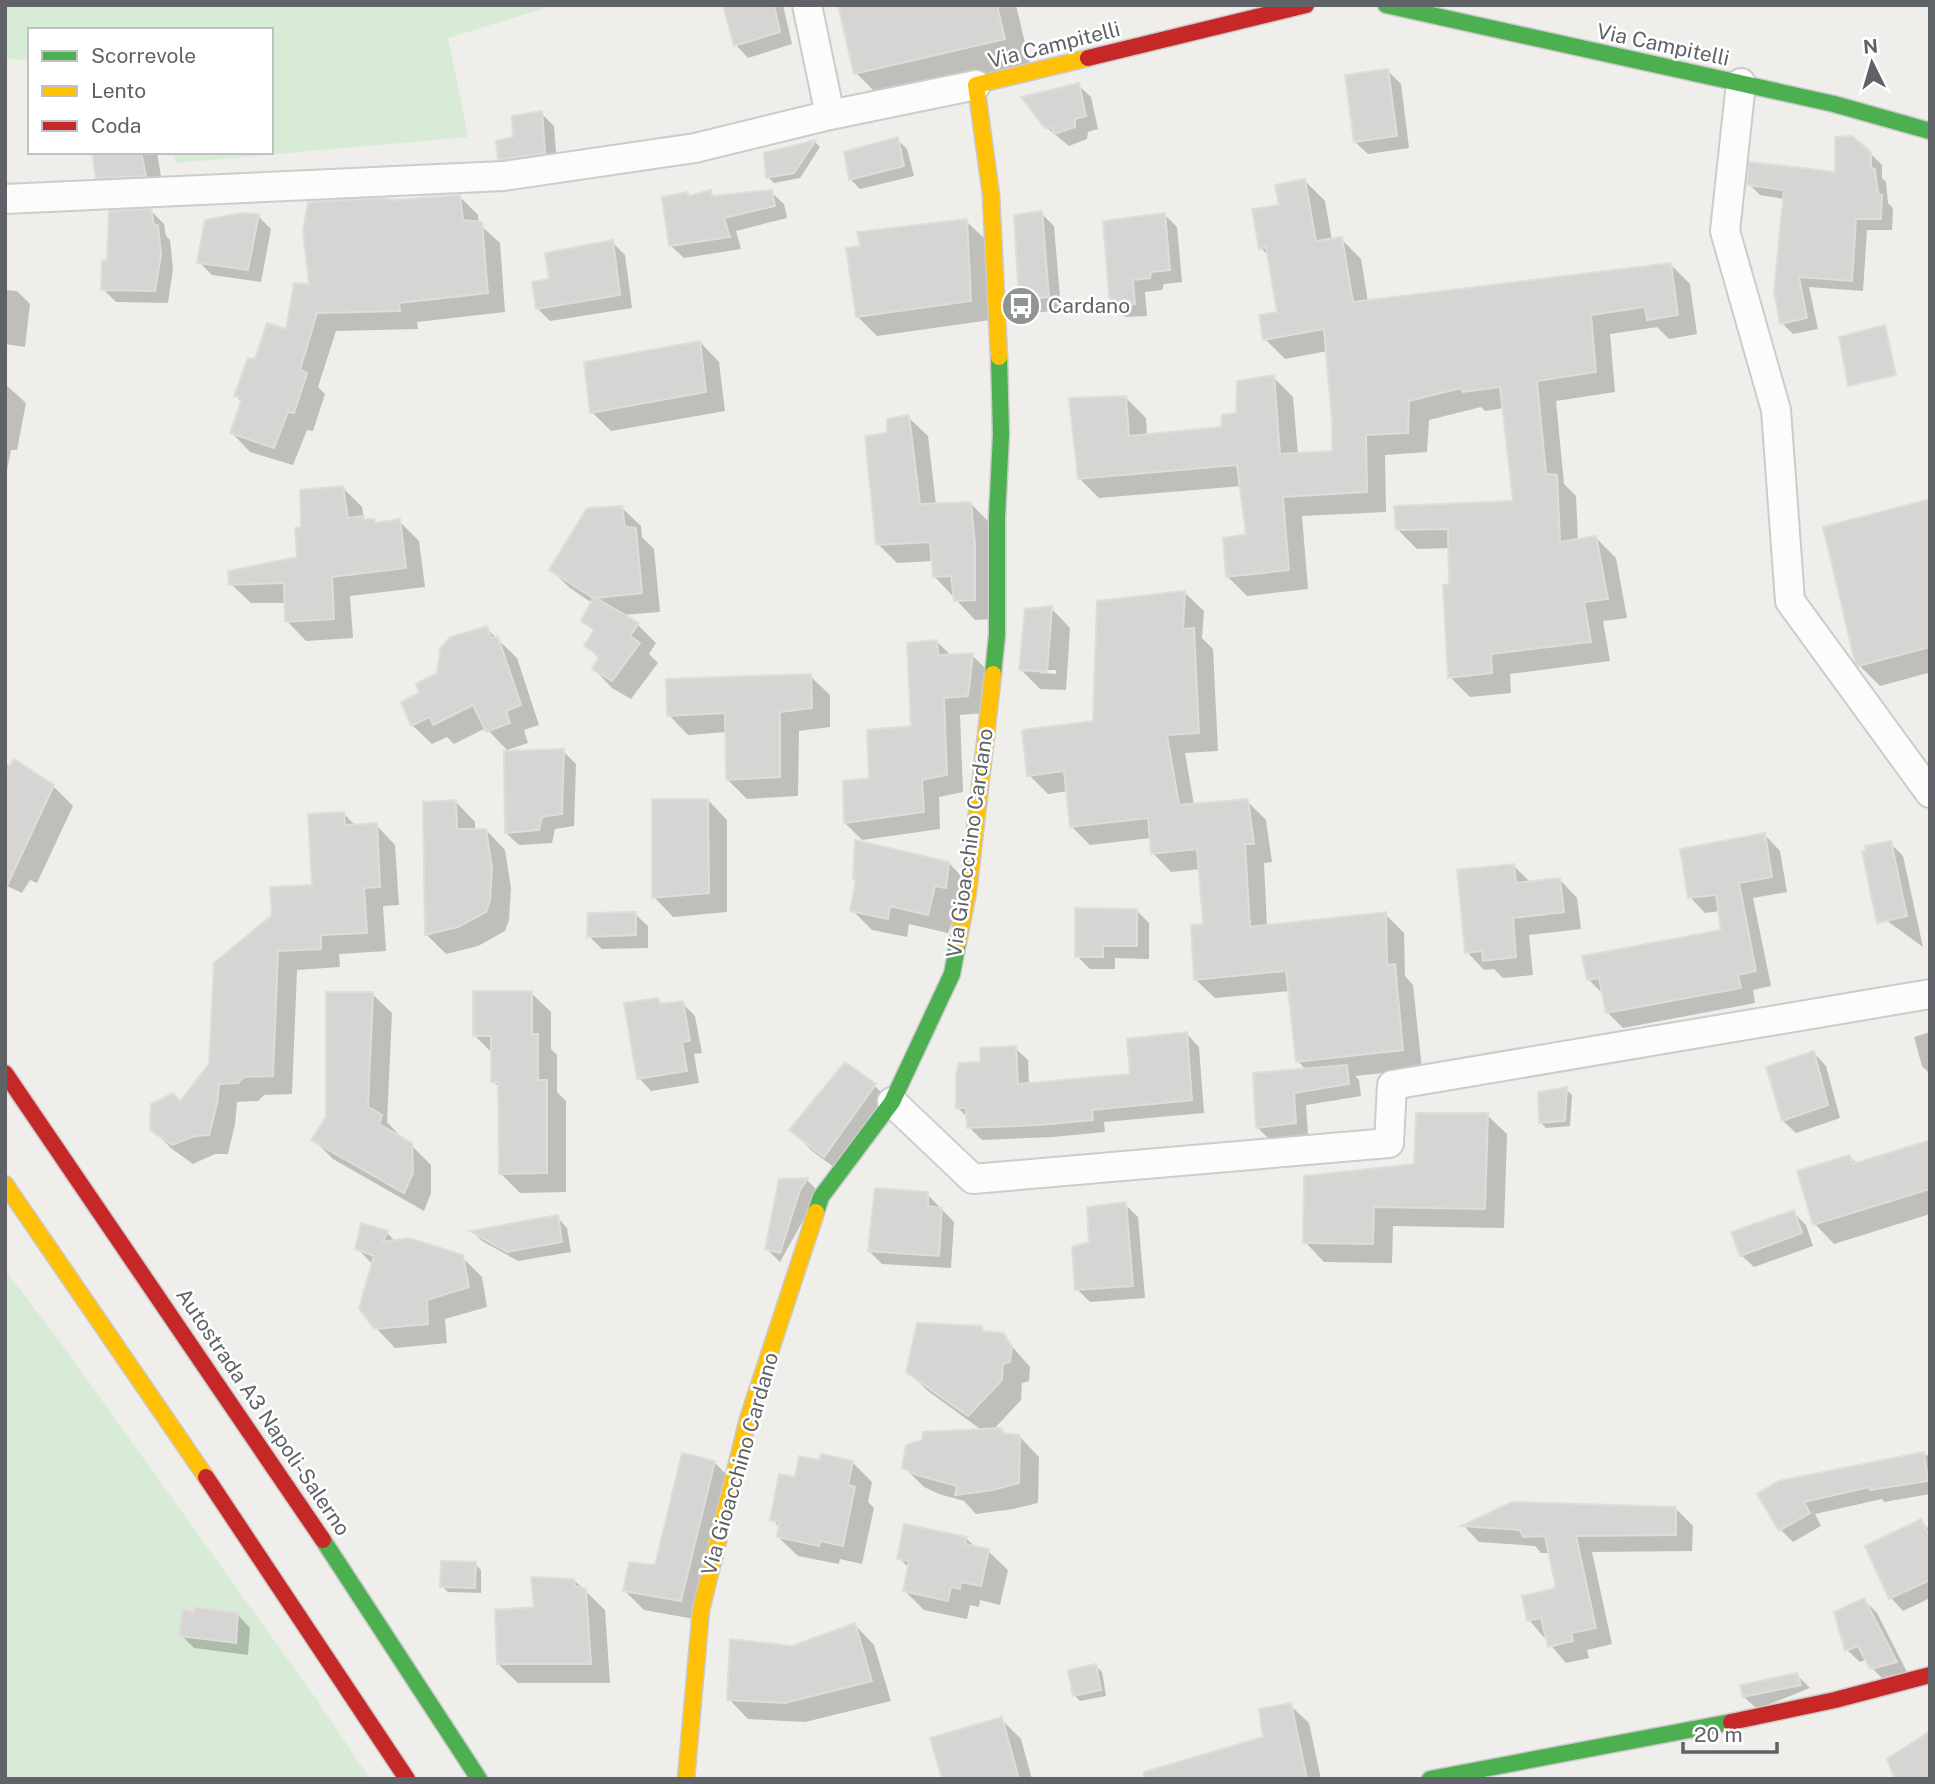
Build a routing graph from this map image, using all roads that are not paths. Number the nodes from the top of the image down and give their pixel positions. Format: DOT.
graph roads {
  1 [pos="807,5"];
  2 [pos="1306,5"];
  3 [pos="1386,5"];
  4 [pos="1741,83"];
  5 [pos="976,86"];
  6 [pos="830,114"];
  7 [pos="1930,131"];
  8 [pos="5,199"];
  9 [pos="1930,793"];
  10 [pos="1930,994"];
  11 [pos="5,1073"];
  12 [pos="892,1101"];
  13 [pos="5,1184"];
  14 [pos="1930,1675"];
  15 [pos="407,1779"];
  16 [pos="479,1779"];
  17 [pos="686,1779"];
  18 [pos="1430,1779"];
  1 -- 6 [label="street"];
  2 -- 5 [label="main road, Via Campitelli"];
  3 -- 4 [label="main road, Via Campitelli"];
  4 -- 7 [label="main road, Via Campitelli"];
  4 -- 9 [label="street"];
  5 -- 6 [label="street"];
  5 -- 12 [label="main road, Via Gioacchino Cardano"];
  6 -- 8 [label="street"];
  10 -- 12 [label="street"];
  11 -- 16 [label="main road, Autostrada A3 Napoli-Salerno"];
  12 -- 17 [label="main road, Via Gioacchino Cardano"];
  13 -- 15 [label="main road"];
  14 -- 18 [label="main road"];
}
